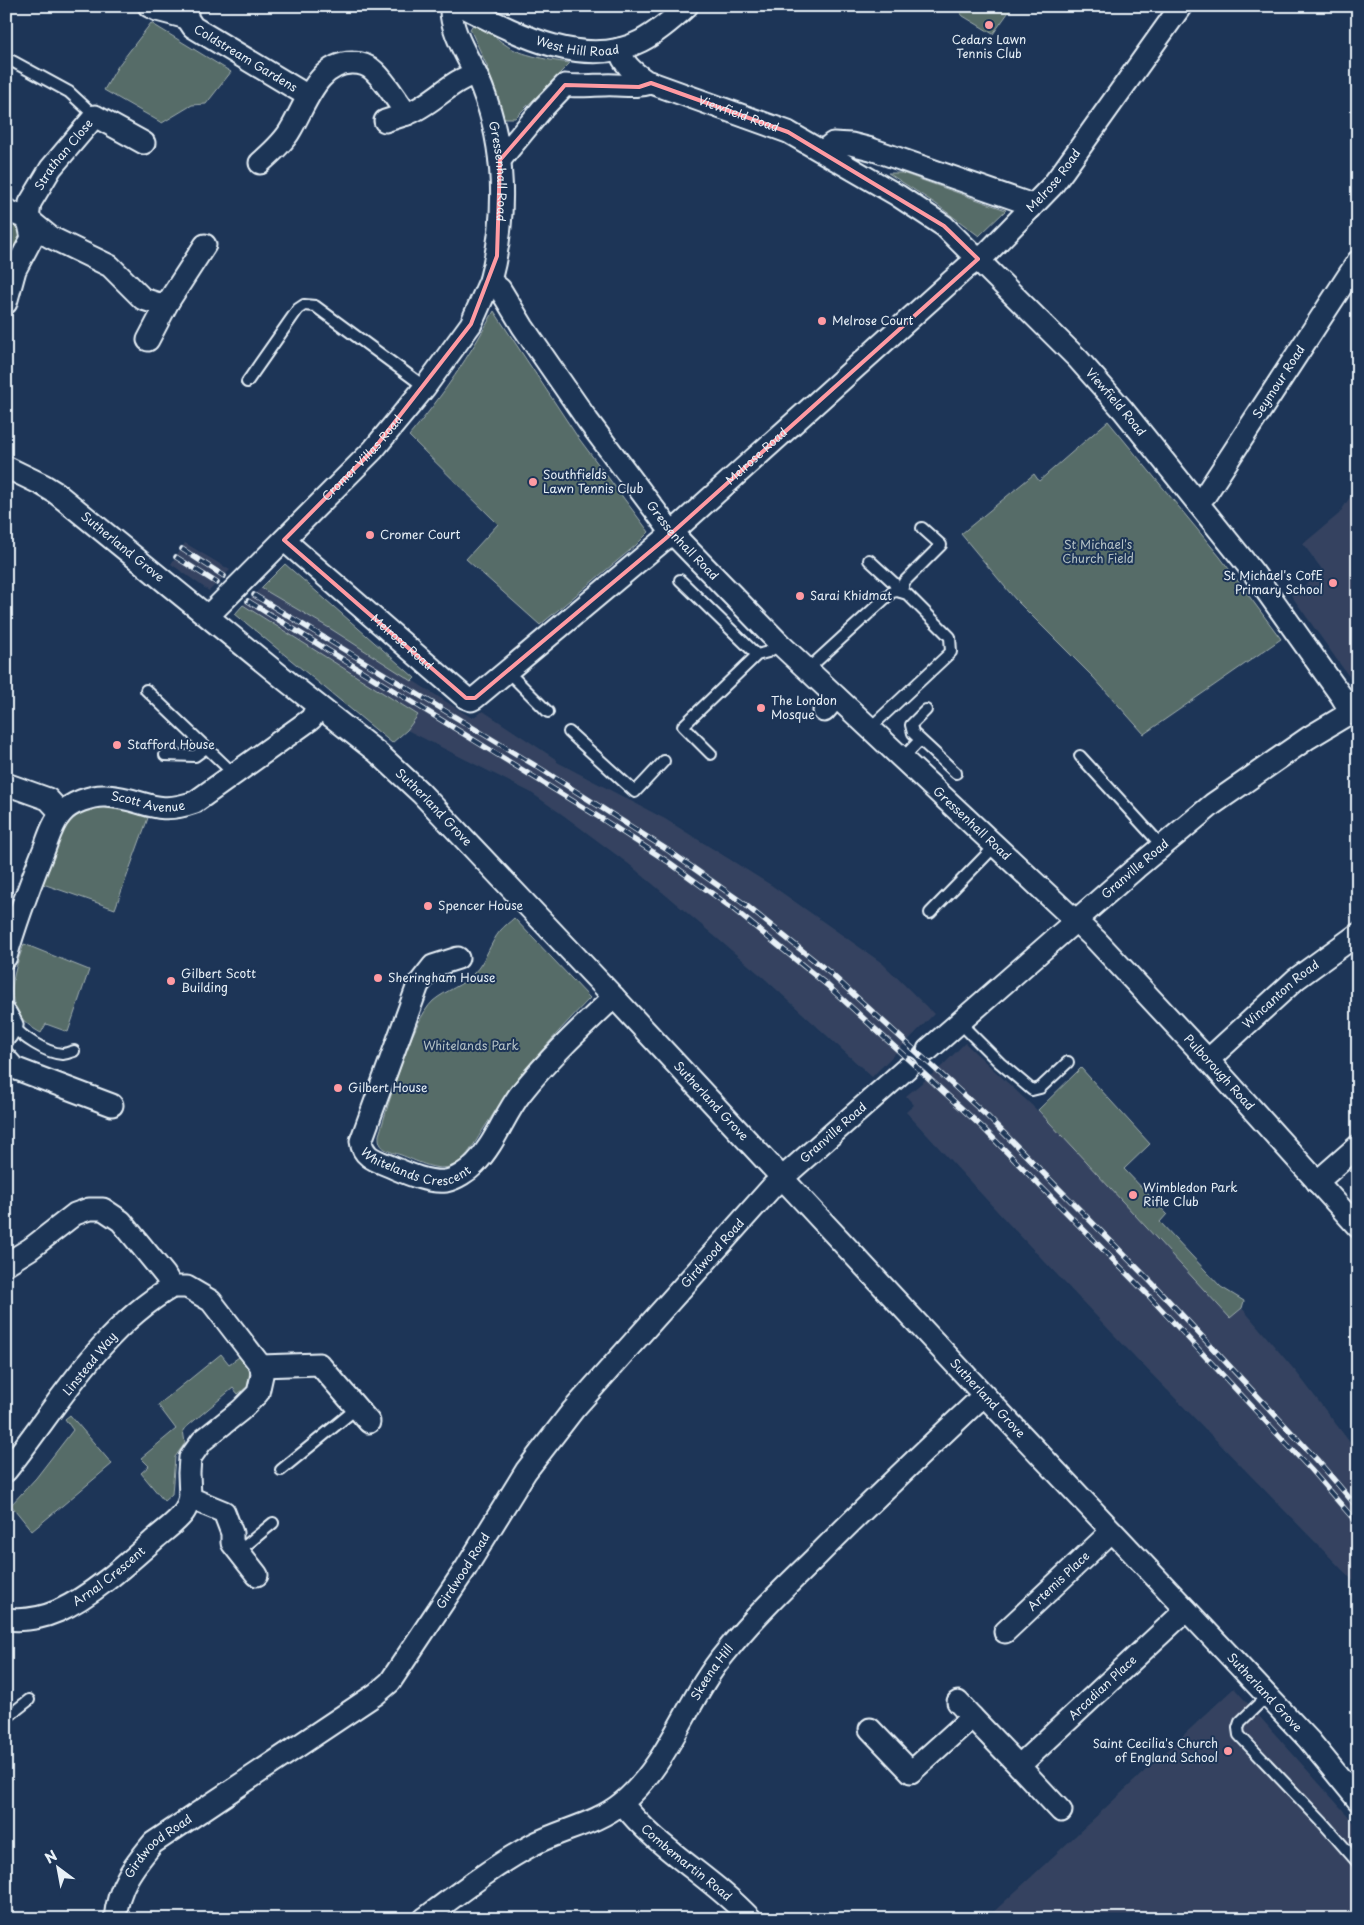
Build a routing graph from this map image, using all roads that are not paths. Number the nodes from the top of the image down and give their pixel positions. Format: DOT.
graph roads {
  1 [pos="149,6"];
  2 [pos="452,6"];
  3 [pos="462,6"];
  4 [pos="687,6"];
  5 [pos="1181,6"];
  6 [pos="188,12"];
  7 [pos="619,49"];
  8 [pos="588,52"];
  9 [pos="12,61"];
  10 [pos="476,74"];
  11 [pos="651,83"];
  12 [pos="565,85"];
  13 [pos="308,96"];
  14 [pos="407,114"];
  15 [pos="95,116"];
  16 [pos="385,121"];
  17 [pos="144,143"];
  18 [pos="823,151"];
  19 [pos="500,160"];
  20 [pos="260,163"];
  21 [pos="1031,208"];
  22 [pos="6,210"];
  23 [pos="28,220"];
  24 [pos="205,245"];
  25 [pos="978,258"];
  26 [pos="1358,261"];
  27 [pos="490,280"];
  28 [pos="168,302"];
  29 [pos="6,303"];
  30 [pos="148,340"];
  31 [pos="247,382"];
  32 [pos="425,387"];
  33 [pos="6,467"];
  34 [pos="1198,502"];
  35 [pos="922,528"];
  36 [pos="672,533"];
  37 [pos="284,540"];
  38 [pos="869,560"];
  39 [pos="680,580"];
  40 [pos="899,592"];
  41 [pos="208,616"];
  42 [pos="780,644"];
  43 [pos="757,655"];
  44 [pos="808,669"];
  45 [pos="508,672"];
  46 [pos="146,690"];
  47 [pos="318,706"];
  48 [pos="926,710"];
  49 [pos="1354,710"];
  50 [pos="548,712"];
  51 [pos="870,728"];
  52 [pos="569,732"];
  53 [pos="920,740"];
  54 [pos="206,748"];
  55 [pos="711,754"];
  56 [pos="164,755"];
  57 [pos="1080,756"];
  58 [pos="902,759"];
  59 [pos="664,761"];
  60 [pos="956,773"];
  61 [pos="234,774"];
  62 [pos="6,784"];
  63 [pos="61,813"];
  64 [pos="996,845"];
  65 [pos="1162,846"];
  66 [pos="930,913"];
  67 [pos="11,917"];
  68 [pos="1077,921"];
  69 [pos="1358,934"];
  70 [pos="6,957"];
  71 [pos="458,958"];
  72 [pos="614,996"];
  73 [pos="960,1022"];
  74 [pos="8,1025"];
  75 [pos="74,1050"];
  76 [pos="928,1050"];
  77 [pos="6,1059"];
  78 [pos="1208,1060"];
  79 [pos="1068,1062"];
  80 [pos="907,1068"];
  81 [pos="112,1105"];
  82 [pos="1358,1146"];
  83 [pos="783,1179"];
  84 [pos="1317,1182"];
  85 [pos="1358,1227"];
  86 [pos="6,1264"];
  87 [pos="172,1287"];
  88 [pos="261,1366"];
  89 [pos="984,1395"];
  90 [pos="363,1415"];
  91 [pos="281,1470"];
  92 [pos="6,1471"];
  93 [pos="190,1498"];
  94 [pos="273,1523"];
  95 [pos="1112,1531"];
  96 [pos="239,1551"];
  97 [pos="257,1575"];
  98 [pos="1186,1610"];
  99 [pos="6,1619"];
  100 [pos="1005,1632"];
  101 [pos="1267,1696"];
  102 [pos="29,1700"];
  103 [pos="6,1718"];
  104 [pos="870,1729"];
  105 [pos="1019,1766"];
  106 [pos="1358,1800"];
  107 [pos="622,1803"];
  108 [pos="1061,1811"];
  109 [pos="1358,1863"];
  110 [pos="115,1919"];
  111 [pos="424,1919"];
  112 [pos="751,1919"];
  1 -- 6 [label="street, Coldstream Gardens"];
  2 -- 10 [label="street, Gressenhall Road"];
  3 -- 8 [label="street, West Hill Road"];
  4 -- 7 [label="street, West Hill Road"];
  5 -- 21 [label="street, Melrose Road"];
  6 -- 13 [label="street, Coldstream Gardens"];
  7 -- 8 [label="street, West Hill Road"];
  7 -- 11 [label="street, Viewfield Road"];
  8 -- 12 [label="street"];
  9 -- 15 [label="lane"];
  10 -- 14 [label="street"];
  10 -- 19 [label="street, Gressenhall Road"];
  11 -- 12 [label="street, Viewfield Road"];
  11 -- 18 [label="street, Viewfield Road"];
  12 -- 19 [label="street"];
  13 -- 14 [label="street, Coldstream Gardens"];
  13 -- 20 [label="street, Coldstream Gardens"];
  14 -- 16 [label="street"];
  15 -- 17 [label="street, Strathan Close"];
  15 -- 23 [label="street, Strathan Close"];
  18 -- 21 [label="street"];
  18 -- 25 [label="street, Viewfield Road"];
  19 -- 27 [label="street, Gressenhall Road"];
  21 -- 25 [label="street, Melrose Road"];
  22 -- 23 [label="street"];
  23 -- 28 [label="street"];
  23 -- 29 [label="street, Strathan Close"];
  24 -- 28 [label="street"];
  25 -- 34 [label="street, Viewfield Road"];
  25 -- 36 [label="street, Melrose Road"];
  26 -- 34 [label="street, Seymour Road"];
  27 -- 32 [label="street, Cromer Villas Road"];
  27 -- 36 [label="street, Gressenhall Road"];
  28 -- 30 [label="street"];
  31 -- 32 [label="lane"];
  32 -- 37 [label="street, Cromer Villas Road"];
  33 -- 41 [label="street, Sutherland Grove"];
  34 -- 49 [label="street, Viewfield Road"];
  35 -- 40 [label="lane"];
  36 -- 42 [label="street, Gressenhall Road"];
  36 -- 45 [label="street, Melrose Road"];
  37 -- 41 [label="street, Cromer Villas Road"];
  37 -- 45 [label="street, Melrose Road"];
  38 -- 40 [label="lane"];
  39 -- 43 [label="lane"];
  40 -- 44 [label="lane"];
  40 -- 51 [label="lane"];
  41 -- 47 [label="street, Sutherland Grove"];
  42 -- 43 [label="lane"];
  42 -- 44 [label="street, Gressenhall Road"];
  43 -- 55 [label="lane"];
  44 -- 51 [label="street, Gressenhall Road"];
  45 -- 50 [label="lane"];
  46 -- 54 [label="lane"];
  47 -- 61 [label="street, Scott Avenue"];
  47 -- 72 [label="street, Sutherland Grove"];
  48 -- 53 [label="lane"];
  49 -- 65 [label="street, Granville Road"];
  51 -- 58 [label="street, Gressenhall Road"];
  52 -- 59 [label="lane"];
  53 -- 58 [label="lane"];
  53 -- 60 [label="lane"];
  54 -- 56 [label="lane"];
  54 -- 61 [label="lane"];
  57 -- 65 [label="lane"];
  58 -- 64 [label="street, Gressenhall Road"];
  61 -- 63 [label="street, Scott Avenue"];
  62 -- 63 [label="street"];
  63 -- 67 [label="street"];
  64 -- 66 [label="lane"];
  64 -- 68 [label="street, Gressenhall Road"];
  65 -- 68 [label="street, Granville Road"];
  67 -- 70 [label="street"];
  68 -- 73 [label="street, Granville Road"];
  68 -- 78 [label="street, Pulborough Road"];
  69 -- 78 [label="street, Wincanton Road"];
  71 -- 72 [label="street, Whitelands Crescent"];
  72 -- 83 [label="street, Sutherland Grove"];
  73 -- 76 [label="street, Granville Road"];
  73 -- 79 [label="lane"];
  74 -- 75 [label="lane"];
  77 -- 81 [label="street"];
  78 -- 84 [label="street, Pulborough Road"];
  80 -- 83 [label="street, Granville Road"];
  82 -- 84 [label="street"];
  83 -- 89 [label="street, Sutherland Grove"];
  83 -- 110 [label="street, Girdwood Road"];
  84 -- 85 [label="street, Pulborough Road"];
  86 -- 87 [label="street"];
  87 -- 88 [label="street"];
  87 -- 92 [label="street, Linstead Way"];
  88 -- 90 [label="street"];
  88 -- 93 [label="street"];
  89 -- 95 [label="street, Sutherland Grove"];
  89 -- 107 [label="street, Skeena Hill"];
  90 -- 91 [label="lane"];
  93 -- 96 [label="street"];
  93 -- 99 [label="street, Arnal Crescent"];
  94 -- 96 [label="lane"];
  95 -- 98 [label="street, Sutherland Grove"];
  95 -- 100 [label="street, Artemis Place"];
  96 -- 97 [label="street"];
  98 -- 101 [label="street, Sutherland Grove"];
  98 -- 105 [label="street, Arcadian Place"];
  101 -- 106 [label="street, Sutherland Grove"];
  101 -- 109 [label="lane"];
  102 -- 103 [label="lane"];
  104 -- 105 [label="street"];
  105 -- 108 [label="street"];
  107 -- 111 [label="street, Skeena Hill"];
  107 -- 112 [label="street, Combemartin Road"];
}
